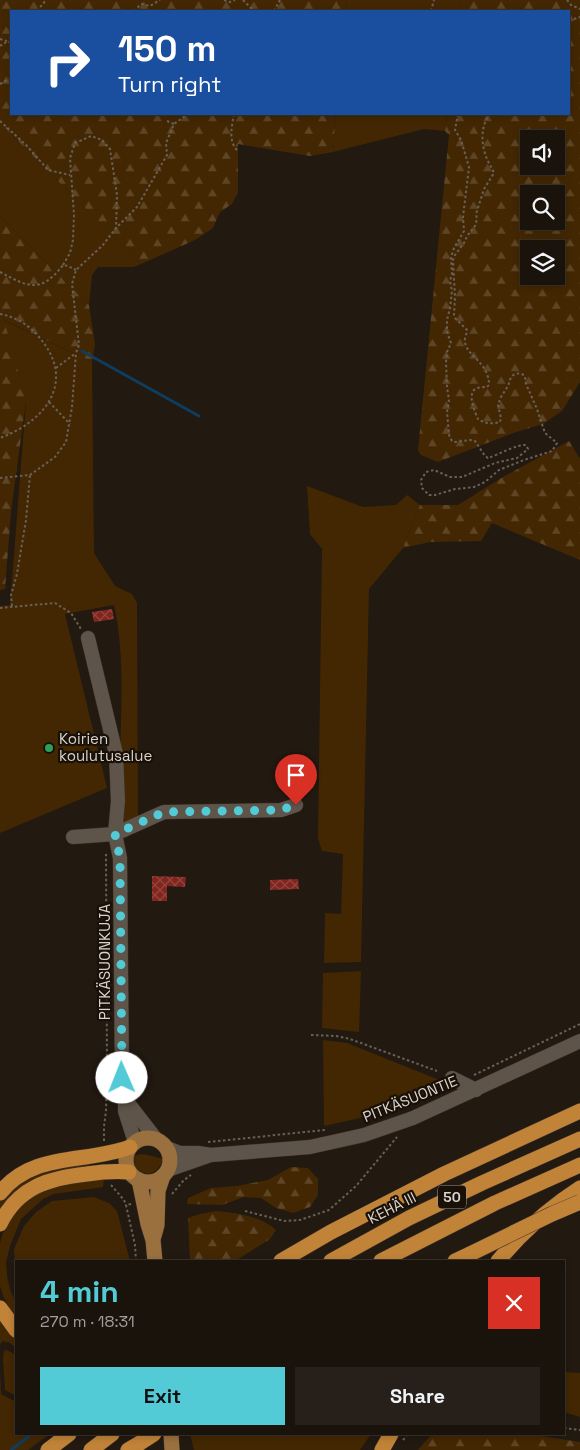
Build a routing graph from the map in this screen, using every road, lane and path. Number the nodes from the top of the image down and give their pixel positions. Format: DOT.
graph roads {
  1 [pos="46,0"];
  2 [pos="160,0"];
  3 [pos="224,0"];
  4 [pos="235,0"];
  5 [pos="243,0"];
  6 [pos="567,0"];
  7 [pos="580,9"];
  8 [pos="38,10"];
  9 [pos="135,10"];
  10 [pos="253,10"];
  11 [pos="0,39"];
  12 [pos="10,42"];
  13 [pos="0,46"];
  14 [pos="187,115"];
  15 [pos="234,115"];
  16 [pos="458,115"];
  17 [pos="489,115"];
  18 [pos="167,120"];
  19 [pos="0,121"];
  20 [pos="174,124"];
  21 [pos="237,150"];
  22 [pos="70,175"];
  23 [pos="116,228"];
  24 [pos="63,265"];
  25 [pos="76,270"];
  26 [pos="0,272"];
  27 [pos="0,314"];
  28 [pos="76,353"];
  29 [pos="56,368"];
  30 [pos="49,402"];
  31 [pos="70,424"];
  32 [pos="0,438"];
  33 [pos="30,476"];
  34 [pos="0,478"];
  35 [pos="12,606"];
  36 [pos="0,608"];
  37 [pos="88,638"];
  38 [pos="296,805"];
  39 [pos="110,834"];
  40 [pos="74,837"];
  41 [pos="580,1024"];
  42 [pos="311,1035"];
  43 [pos="580,1041"];
  44 [pos="437,1071"];
  45 [pos="456,1080"];
  46 [pos="476,1090"];
  47 [pos="125,1099"];
  48 [pos="580,1112"];
  49 [pos="413,1118"];
  50 [pos="328,1130"];
  51 [pos="579,1139"];
  52 [pos="161,1144"];
  53 [pos="132,1145"];
  54 [pos="206,1152"];
  55 [pos="105,1154"];
  56 [pos="580,1165"];
  57 [pos="107,1172"];
  58 [pos="166,1173"];
  59 [pos="134,1176"];
  60 [pos="580,1188"];
  61 [pos="0,1193"];
  62 [pos="150,1201"];
  63 [pos="580,1202"];
  64 [pos="126,1205"];
  65 [pos="245,1211"];
  66 [pos="0,1224"];
  67 [pos="136,1260"];
  68 [pos="155,1260"];
  69 [pos="283,1260"];
  70 [pos="333,1260"];
  71 [pos="383,1260"];
  72 [pos="457,1260"];
  73 [pos="499,1260"];
  74 [pos="0,1308"];
  75 [pos="15,1329"];
  76 [pos="565,1428"];
  77 [pos="580,1430"];
  78 [pos="68,1435"];
  79 [pos="111,1435"];
  80 [pos="153,1435"];
  81 [pos="171,1435"];
  82 [pos="390,1435"];
  83 [pos="134,1448"];
  84 [pos="48,1450"];
  85 [pos="91,1450"];
  86 [pos="172,1450"];
  87 [pos="382,1450"];
  1 -- 8 [label="path"];
  2 -- 9 [label="path"];
  3 -- 4 [label="path"];
  5 -- 10 [label="path"];
  6 -- 7 [label="path"];
  11 -- 12 [label="path"];
  12 -- 13 [label="path"];
  14 -- 20 [label="path"];
  15 -- 21 [label="path"];
  16 -- 17 [label="path"];
  18 -- 20 [label="path"];
  19 -- 22 [label="path"];
  20 -- 23 [label="path"];
  22 -- 23 [label="path"];
  22 -- 24 [label="path"];
  23 -- 25 [label="path"];
  24 -- 25 [label="path"];
  24 -- 26 [label="path"];
  25 -- 28 [label="path"];
  27 -- 29 [label="path"];
  28 -- 29 [label="path"];
  28 -- 31 [label="path"];
  29 -- 30 [label="path"];
  30 -- 31 [label="path"];
  30 -- 32 [label="path"];
  31 -- 33 [label="path"];
  33 -- 34 [label="path"];
  33 -- 35 [label="path"];
  35 -- 36 [label="path"];
  35 -- 37 [label="path"];
  37 -- 39 [label="street, PITKÄSUONKUJA"];
  38 -- 39 [label="street"];
  39 -- 40 [label="street"];
  39 -- 47 [label="street, PITKÄSUONKUJA"];
  39 -- 55 [label="path"];
  41 -- 45 [label="path"];
  42 -- 44 [label="path"];
  43 -- 46 [label="street, PITKÄSUONTIE"];
  45 -- 46 [label="street"];
  46 -- 49 [label="street, PITKÄSUONTIE"];
  47 -- 52 [label="street"];
  47 -- 53 [label="street, PITKÄSUONKUJA"];
  48 -- 69 [label="highway"];
  49 -- 54 [label="street, PITKÄSUONTIE"];
  49 -- 65 [label="path"];
  50 -- 54 [label="path"];
  51 -- 70 [label="highway, KEHÄ III / 50"];
  52 -- 53 [label="main road"];
  52 -- 54 [label="street, PITKÄSUONTIE"];
  52 -- 58 [label="main road"];
  53 -- 55 [label="highway"];
  53 -- 59 [label="main road"];
  54 -- 58 [label="street, PITKÄSUONTIE"];
  54 -- 62 [label="path"];
  55 -- 61 [label="highway"];
  56 -- 71 [label="highway, 50"];
  57 -- 59 [label="highway"];
  57 -- 64 [label="path"];
  57 -- 66 [label="highway"];
  58 -- 59 [label="main road"];
  58 -- 62 [label="main road"];
  59 -- 62 [label="main road"];
  60 -- 73 [label="highway"];
  62 -- 64 [label="path"];
  62 -- 68 [label="main road"];
  63 -- 72 [label="highway, bridge"];
  64 -- 67 [label="path"];
  74 -- 75 [label="highway"];
  76 -- 77 [label="path"];
  78 -- 84 [label="highway"];
  79 -- 85 [label="highway"];
  80 -- 83 [label="highway, bridge"];
  81 -- 86 [label="main road"];
  82 -- 87 [label="highway"];
}
